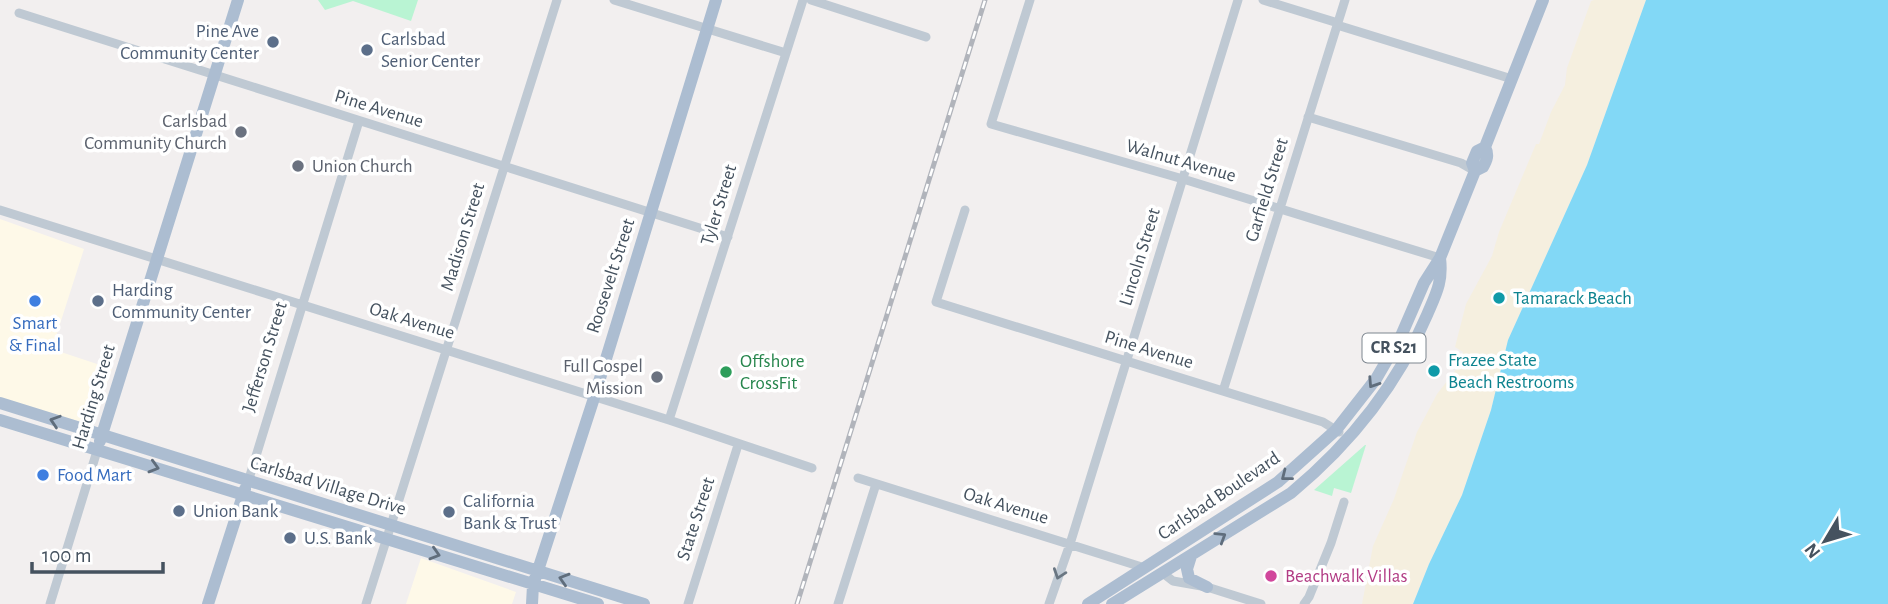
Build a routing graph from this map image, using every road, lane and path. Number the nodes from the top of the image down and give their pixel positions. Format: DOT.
graph roads {
  1 [pos="237,0"];
  2 [pos="557,0"];
  3 [pos="614,0"];
  4 [pos="716,0"];
  5 [pos="803,0"];
  6 [pos="811,0"];
  7 [pos="1030,0"];
  8 [pos="1238,0"];
  9 [pos="1263,0"];
  10 [pos="1345,0"];
  11 [pos="1543,0"];
  12 [pos="19,13"];
  13 [pos="1337,24"];
  14 [pos="707,30"];
  15 [pos="926,37"];
  16 [pos="786,53"];
  17 [pos="214,76"];
  18 [pos="1512,79"];
  19 [pos="1308,117"];
  20 [pos="359,121"];
  21 [pos="503,166"];
  22 [pos="1475,171"];
  23 [pos="1183,179"];
  24 [pos="1280,209"];
  25 [pos="0,210"];
  26 [pos="965,210"];
  27 [pos="651,213"];
  28 [pos="728,237"];
  29 [pos="1440,258"];
  30 [pos="156,259"];
  31 [pos="301,304"];
  32 [pos="446,351"];
  33 [pos="1126,361"];
  34 [pos="1223,391"];
  35 [pos="594,398"];
  36 [pos="0,403"];
  37 [pos="0,419"];
  38 [pos="669,420"];
  39 [pos="1336,430"];
  40 [pos="102,435"];
  41 [pos="1348,440"];
  42 [pos="738,445"];
  43 [pos="97,450"];
  44 [pos="812,468"];
  45 [pos="858,478"];
  46 [pos="876,484"];
  47 [pos="246,488"];
  48 [pos="1344,502"];
  49 [pos="390,526"];
  50 [pos="1191,538"];
  51 [pos="386,539"];
  52 [pos="1070,544"];
  53 [pos="1191,556"];
  54 [pos="1145,568"];
  55 [pos="537,571"];
  56 [pos="1164,574"];
  57 [pos="533,584"];
  58 [pos="1207,587"];
  59 [pos="50,604"];
  60 [pos="208,604"];
  61 [pos="366,604"];
  62 [pos="523,604"];
  63 [pos="532,604"];
  64 [pos="598,604"];
  65 [pos="644,604"];
  66 [pos="688,604"];
  67 [pos="838,604"];
  68 [pos="1049,604"];
  69 [pos="1088,604"];
  70 [pos="1112,604"];
  71 [pos="1261,604"];
  72 [pos="1304,604"];
  1 -- 17 [label="main road, Harding Street"];
  2 -- 21 [label="street, Madison Street"];
  3 -- 14 [label="street"];
  4 -- 14 [label="main road, Roosevelt Street"];
  5 -- 16 [label="street, Tyler Street"];
  6 -- 15 [label="street"];
  7 -- 23 [label="street, Walnut Avenue"];
  8 -- 23 [label="street, Lincoln Street"];
  9 -- 13 [label="street"];
  10 -- 13 [label="street, Garfield Street"];
  11 -- 18 [label="main road, Carlsbad Boulevard / CR S21"];
  12 -- 17 [label="street, Pine Avenue"];
  13 -- 18 [label="street"];
  13 -- 19 [label="street, Garfield Street"];
  14 -- 16 [label="street"];
  14 -- 27 [label="main road, Roosevelt Street"];
  16 -- 28 [label="street, Tyler Street"];
  17 -- 20 [label="street, Pine Avenue"];
  17 -- 30 [label="main road, Harding Street"];
  18 -- 22 [label="main road, Carlsbad Boulevard / CR S21"];
  19 -- 22 [label="street"];
  19 -- 24 [label="street, Garfield Street"];
  20 -- 21 [label="street, Pine Avenue"];
  20 -- 31 [label="street, Jefferson Street"];
  21 -- 27 [label="street, Pine Avenue"];
  21 -- 32 [label="street, Madison Street"];
  22 -- 29 [label="main road, Carlsbad Boulevard / CR S21"];
  23 -- 24 [label="street, Walnut Avenue"];
  23 -- 33 [label="street, Lincoln Street"];
  24 -- 29 [label="street, Walnut Avenue"];
  24 -- 34 [label="street, Garfield Street"];
  25 -- 30 [label="street, Oak Avenue"];
  26 -- 33 [label="street, Pine Avenue"];
  27 -- 28 [label="street, Pine Avenue"];
  27 -- 35 [label="main road, Roosevelt Street"];
  28 -- 38 [label="street, Tyler Street"];
  29 -- 39 [label="main road, Carlsbad Boulevard / CR S21, one-way"];
  29 -- 41 [label="main road, Carlsbad Boulevard / CR S21"];
  30 -- 31 [label="street, Oak Avenue"];
  30 -- 40 [label="main road, Harding Street"];
  31 -- 32 [label="street, Oak Avenue"];
  31 -- 47 [label="street, Jefferson Street"];
  32 -- 35 [label="street, Oak Avenue"];
  32 -- 49 [label="street, Madison Street"];
  33 -- 34 [label="street, Pine Avenue"];
  33 -- 52 [label="street, Lincoln Street"];
  34 -- 39 [label="street, Pine Avenue"];
  35 -- 38 [label="street, Oak Avenue"];
  35 -- 55 [label="main road, Roosevelt Street"];
  40 -- 36 [label="main road, Carlsbad Village Drive, one-way"];
  37 -- 43 [label="main road, Carlsbad Village Drive"];
  38 -- 42 [label="street, Oak Avenue"];
  39 -- 41 [label="street, Pine Avenue"];
  39 -- 50 [label="main road, Carlsbad Boulevard / CR S21, one-way"];
  40 -- 43 [label="main road, Harding Street"];
  40 -- 47 [label="main road, Carlsbad Village Drive"];
  53 -- 41 [label="main road, Carlsbad Boulevard / CR S21, one-way"];
  42 -- 44 [label="street, Oak Avenue"];
  42 -- 66 [label="street, State Street"];
  43 -- 47 [label="main road, Carlsbad Village Drive, one-way"];
  43 -- 59 [label="street, Harding Street"];
  45 -- 46 [label="street, Oak Avenue"];
  46 -- 52 [label="street, Oak Avenue"];
  46 -- 67 [label="street"];
  47 -- 49 [label="main road, Carlsbad Village Drive"];
  47 -- 51 [label="main road, Carlsbad Village Drive"];
  47 -- 60 [label="main road, Jefferson Street"];
  48 -- 72 [label="street"];
  49 -- 51 [label="street, Madison Street"];
  49 -- 55 [label="main road, Carlsbad Village Drive"];
  50 -- 54 [label="main road, Carlsbad Boulevard / CR S21"];
  50 -- 56 [label="main road"];
  51 -- 57 [label="main road, Carlsbad Village Drive, one-way"];
  51 -- 61 [label="street, Madison Street"];
  52 -- 54 [label="street, Oak Avenue"];
  52 -- 68 [label="street, Lincoln Street, one-way"];
  53 -- 56 [label="main road, Carlsbad Boulevard / CR S21"];
  53 -- 58 [label="main road"];
  54 -- 69 [label="main road, Carlsbad Boulevard / CR S21"];
  54 -- 70 [label="main road"];
  55 -- 57 [label="main road, Roosevelt Street"];
  65 -- 55 [label="main road, Carlsbad Village Drive, one-way"];
  56 -- 58 [label="street"];
  56 -- 70 [label="main road, Carlsbad Boulevard / CR S21"];
  57 -- 62 [label="main road"];
  57 -- 63 [label="main road, Roosevelt Street"];
  57 -- 64 [label="main road, Carlsbad Village Drive"];
  58 -- 71 [label="street"];
}
